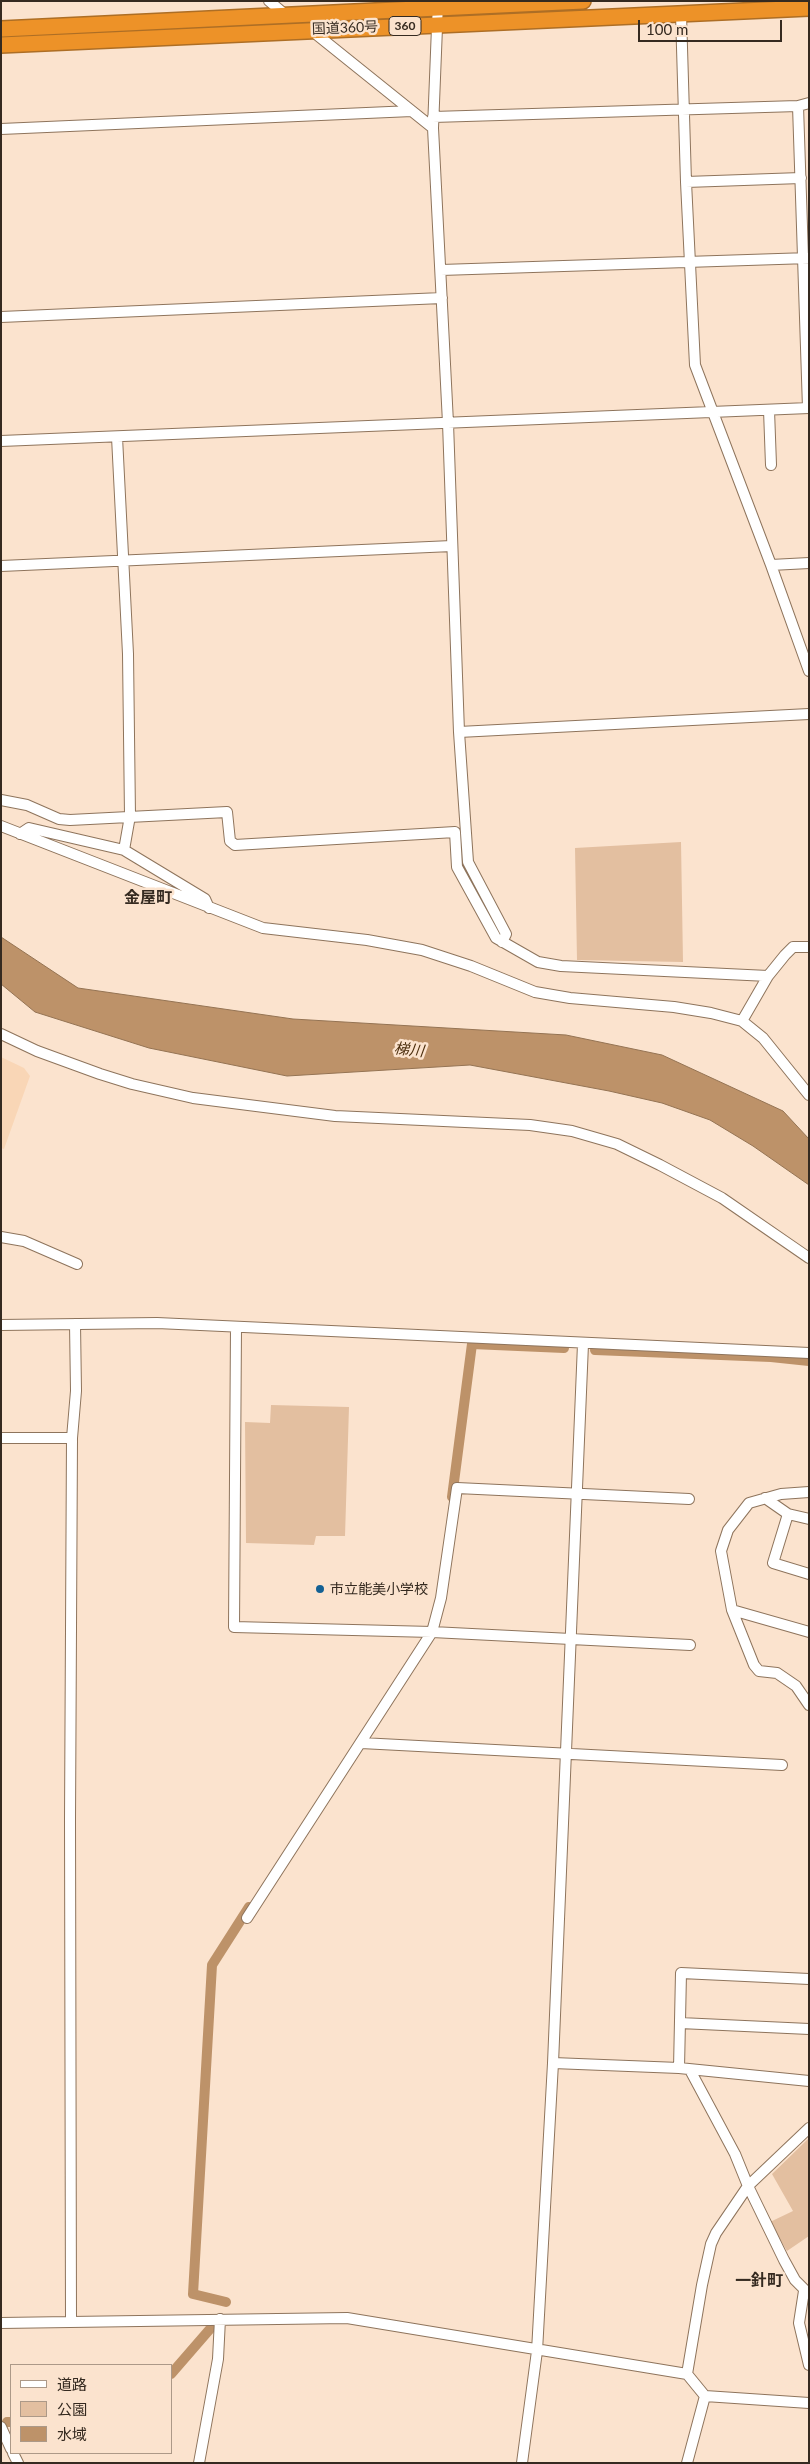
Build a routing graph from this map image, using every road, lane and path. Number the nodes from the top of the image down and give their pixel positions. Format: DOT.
graph roads {
  1 [pos="269,1"];
  2 [pos="583,1"];
  3 [pos="759,6"];
  4 [pos="809,8"];
  5 [pos="439,12"];
  6 [pos="681,14"];
  7 [pos="287,16"];
  8 [pos="1,30"];
  9 [pos="311,30"];
  10 [pos="1,45"];
  11 [pos="809,103"];
  12 [pos="798,106"];
  13 [pos="683,110"];
  14 [pos="412,111"];
  15 [pos="433,118"];
  16 [pos="433,128"];
  17 [pos="1,129"];
  18 [pos="801,178"];
  19 [pos="686,182"];
  20 [pos="806,258"];
  21 [pos="692,262"];
  22 [pos="440,270"];
  23 [pos="442,298"];
  24 [pos="1,317"];
  25 [pos="808,408"];
  26 [pos="769,410"];
  27 [pos="714,413"];
  28 [pos="448,423"];
  29 [pos="117,437"];
  30 [pos="1,441"];
  31 [pos="770,465"];
  32 [pos="452,546"];
  33 [pos="122,560"];
  34 [pos="809,563"];
  35 [pos="771,565"];
  36 [pos="1,566"];
  37 [pos="809,671"];
  38 [pos="809,714"];
  39 [pos="459,732"];
  40 [pos="1,800"];
  41 [pos="130,816"];
  42 [pos="1,826"];
  43 [pos="20,834"];
  44 [pos="124,850"];
  45 [pos="209,908"];
  46 [pos="502,942"];
  47 [pos="809,947"];
  48 [pos="768,976"];
  49 [pos="742,1021"];
  50 [pos="1,1034"];
  51 [pos="809,1095"];
  52 [pos="1,1237"];
  53 [pos="809,1258"];
  54 [pos="77,1264"];
  55 [pos="74,1324"];
  56 [pos="1,1325"];
  57 [pos="236,1327"];
  58 [pos="583,1344"];
  59 [pos="809,1353"];
  60 [pos="1,1438"];
  61 [pos="72,1438"];
  62 [pos="809,1492"];
  63 [pos="577,1494"];
  64 [pos="765,1498"];
  65 [pos="689,1499"];
  66 [pos="788,1514"];
  67 [pos="809,1519"];
  68 [pos="809,1574"];
  69 [pos="732,1610"];
  70 [pos="432,1632"];
  71 [pos="809,1632"];
  72 [pos="570,1638"];
  73 [pos="690,1645"];
  74 [pos="796,1686"];
  75 [pos="809,1690"];
  76 [pos="809,1705"];
  77 [pos="362,1743"];
  78 [pos="565,1755"];
  79 [pos="782,1765"];
  80 [pos="247,1918"];
  81 [pos="809,1979"];
  82 [pos="680,2023"];
  83 [pos="809,2029"];
  84 [pos="553,2063"];
  85 [pos="684,2069"];
  86 [pos="809,2080"];
  87 [pos="809,2128"];
  88 [pos="748,2186"];
  89 [pos="807,2293"];
  90 [pos="220,2319"];
  91 [pos="71,2321"];
  92 [pos="1,2323"];
  93 [pos="537,2351"];
  94 [pos="809,2365"];
  95 [pos="687,2374"];
  96 [pos="705,2396"];
  97 [pos="809,2403"];
  98 [pos="1,2427"];
  99 [pos="10,2447"];
  100 [pos="199,2463"];
  101 [pos="522,2463"];
  102 [pos="687,2463"];
  1 -- 7 [label="street"];
  2 -- 5 [label="highway, 国道360号 / 360"];
  3 -- 4 [label="highway, 国道360号 / 360"];
  3 -- 6 [label="highway, 国道360号 / 360"];
  5 -- 6 [label="highway, 国道360号 / 360"];
  5 -- 7 [label="highway, 国道360号 / 360"];
  5 -- 9 [label="highway, 国道360号 / 360"];
  5 -- 15 [label="street"];
  6 -- 13 [label="street"];
  7 -- 8 [label="highway, 国道360号 / 360"];
  9 -- 10 [label="highway, 国道360号 / 360"];
  9 -- 14 [label="street"];
  11 -- 12 [label="street"];
  12 -- 13 [label="street"];
  12 -- 18 [label="street"];
  13 -- 15 [label="street"];
  13 -- 19 [label="street"];
  14 -- 16 [label="street"];
  14 -- 17 [label="street"];
  15 -- 16 [label="street"];
  16 -- 22 [label="street"];
  18 -- 19 [label="street"];
  18 -- 20 [label="street"];
  19 -- 21 [label="street"];
  20 -- 21 [label="street"];
  20 -- 25 [label="street"];
  21 -- 22 [label="street"];
  21 -- 27 [label="street"];
  22 -- 23 [label="street"];
  23 -- 24 [label="street"];
  23 -- 28 [label="street"];
  25 -- 26 [label="street"];
  26 -- 27 [label="street"];
  26 -- 31 [label="street"];
  27 -- 28 [label="street"];
  27 -- 35 [label="street"];
  28 -- 29 [label="street"];
  28 -- 32 [label="street"];
  29 -- 30 [label="street"];
  29 -- 33 [label="street"];
  32 -- 33 [label="street"];
  32 -- 39 [label="street"];
  33 -- 36 [label="street"];
  33 -- 41 [label="street"];
  34 -- 35 [label="street"];
  35 -- 37 [label="street"];
  38 -- 39 [label="street"];
  39 -- 46 [label="street"];
  40 -- 41 [label="street"];
  41 -- 44 [label="street"];
  41 -- 46 [label="street"];
  42 -- 43 [label="street"];
  43 -- 44 [label="street"];
  43 -- 45 [label="street"];
  44 -- 45 [label="street"];
  45 -- 49 [label="street"];
  46 -- 48 [label="street"];
  47 -- 48 [label="street"];
  48 -- 49 [label="street"];
  49 -- 51 [label="street"];
  50 -- 53 [label="street"];
  52 -- 54 [label="street"];
  55 -- 56 [label="street"];
  55 -- 57 [label="street"];
  55 -- 61 [label="street"];
  57 -- 58 [label="street"];
  57 -- 70 [label="street"];
  58 -- 59 [label="street"];
  58 -- 63 [label="street"];
  60 -- 61 [label="street"];
  61 -- 91 [label="street"];
  62 -- 64 [label="street"];
  63 -- 65 [label="street"];
  63 -- 70 [label="street"];
  63 -- 72 [label="street"];
  64 -- 66 [label="street"];
  64 -- 69 [label="street"];
  66 -- 67 [label="street"];
  66 -- 68 [label="street"];
  69 -- 71 [label="street"];
  69 -- 74 [label="street"];
  70 -- 72 [label="street"];
  70 -- 77 [label="street"];
  72 -- 73 [label="street"];
  72 -- 78 [label="street"];
  74 -- 75 [label="street"];
  74 -- 76 [label="street"];
  77 -- 78 [label="street"];
  77 -- 80 [label="street"];
  78 -- 79 [label="street"];
  78 -- 84 [label="street"];
  81 -- 82 [label="street"];
  82 -- 83 [label="street"];
  82 -- 85 [label="street"];
  84 -- 85 [label="street"];
  84 -- 93 [label="street"];
  85 -- 86 [label="street"];
  85 -- 88 [label="street"];
  87 -- 88 [label="street"];
  88 -- 89 [label="street"];
  88 -- 95 [label="street"];
  89 -- 94 [label="street"];
  90 -- 91 [label="street"];
  90 -- 93 [label="street"];
  90 -- 100 [label="street"];
  91 -- 92 [label="street"];
  93 -- 95 [label="street"];
  93 -- 101 [label="street"];
  95 -- 96 [label="street"];
  96 -- 97 [label="street"];
  96 -- 102 [label="street"];
  98 -- 99 [label="street"];
}
